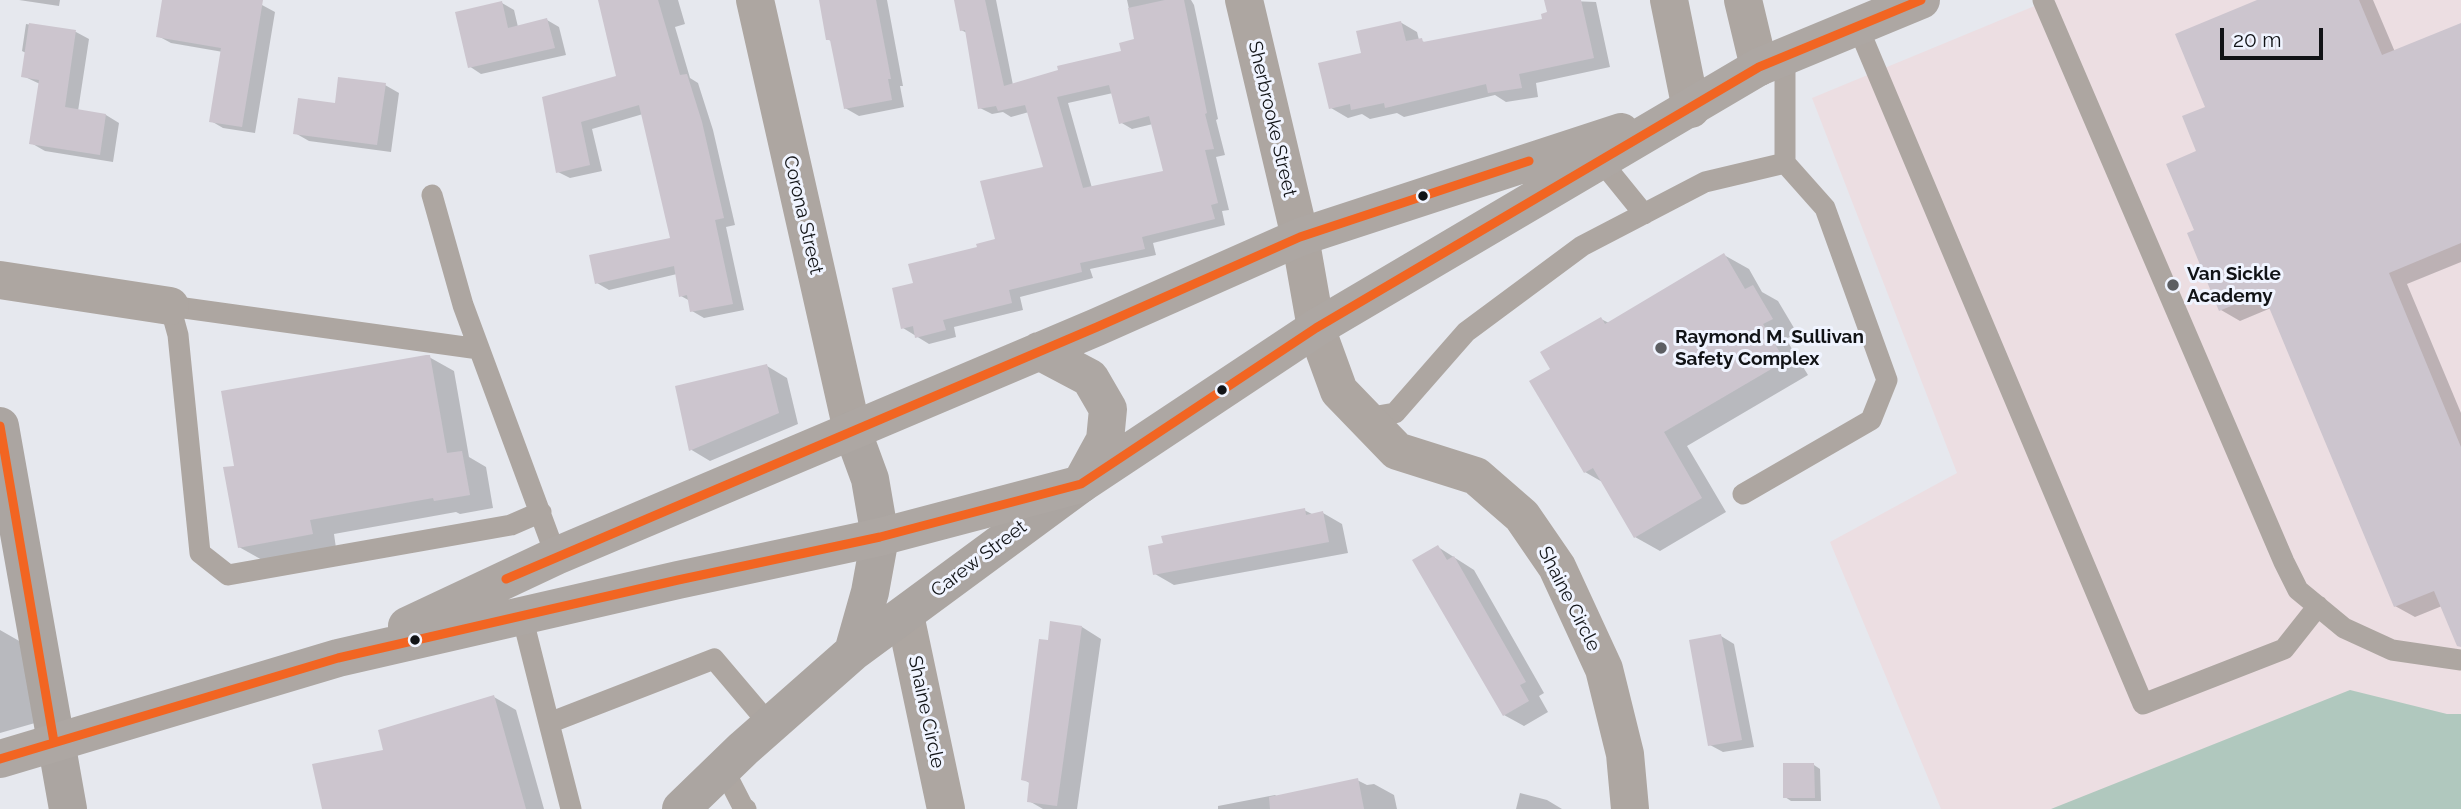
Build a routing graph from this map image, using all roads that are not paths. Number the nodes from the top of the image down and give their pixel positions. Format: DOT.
graph roads {
  1 [pos="755,0"];
  2 [pos="1244,0"];
  3 [pos="1669,0"];
  4 [pos="1743,0"];
  5 [pos="1921,0"];
  6 [pos="2043,0"];
  7 [pos="1858,27"];
  8 [pos="1772,62"];
  9 [pos="1691,109"];
  10 [pos="1601,161"];
  11 [pos="1785,163"];
  12 [pos="432,195"];
  13 [pos="1644,214"];
  14 [pos="1300,237"];
  15 [pos="0,280"];
  16 [pos="170,306"];
  17 [pos="1316,328"];
  18 [pos="479,349"];
  19 [pos="1039,351"];
  20 [pos="1366,418"];
  21 [pos="0,426"];
  22 [pos="852,430"];
  23 [pos="1081,484"];
  24 [pos="1742,494"];
  25 [pos="541,512"];
  26 [pos="880,537"];
  27 [pos="556,556"];
  28 [pos="2318,606"];
  29 [pos="905,615"];
  30 [pos="522,616"];
  31 [pos="853,652"];
  32 [pos="338,658"];
  33 [pos="2461,660"];
  34 [pos="549,723"];
  35 [pos="770,725"];
  36 [pos="54,742"];
  37 [pos="0,759"];
  38 [pos="723,768"];
  39 [pos="744,808"];
  40 [pos="68,809"];
  41 [pos="571,809"];
  42 [pos="681,809"];
  43 [pos="946,809"];
  44 [pos="1630,809"];
  1 -- 22 [label="street, Corona Street"];
  2 -- 14 [label="street, Sherbrooke Street"];
  3 -- 9 [label="street"];
  4 -- 8 [label="street"];
  5 -- 7 [label="main road, Carew Street"];
  6 -- 28 [label="lane"];
  7 -- 8 [label="main road, Carew Street"];
  7 -- 28 [label="lane"];
  8 -- 9 [label="main road, Carew Street"];
  8 -- 11 [label="lane"];
  9 -- 10 [label="main road, Carew Street"];
  9 -- 14 [label="main road, Carew Street"];
  10 -- 13 [label="lane"];
  10 -- 17 [label="main road, Carew Street"];
  11 -- 13 [label="lane"];
  11 -- 24 [label="lane"];
  12 -- 18 [label="lane"];
  13 -- 20 [label="lane"];
  14 -- 17 [label="street"];
  14 -- 19 [label="main road, Carew Street"];
  15 -- 16 [label="street"];
  16 -- 18 [label="lane"];
  16 -- 25 [label="lane"];
  17 -- 20 [label="street, Shaine Circle"];
  17 -- 23 [label="main road, Carew Street"];
  18 -- 25 [label="lane"];
  19 -- 22 [label="main road, Carew Street"];
  19 -- 23 [label="main road"];
  20 -- 44 [label="street, Shaine Circle"];
  21 -- 36 [label="main road"];
  22 -- 26 [label="main road"];
  22 -- 27 [label="main road, Carew Street"];
  23 -- 26 [label="main road"];
  23 -- 29 [label="main road, Carew Street"];
  25 -- 27 [label="lane"];
  26 -- 30 [label="main road"];
  26 -- 31 [label="main road"];
  27 -- 32 [label="main road, Carew Street"];
  28 -- 33 [label="lane"];
  29 -- 31 [label="main road, Carew Street"];
  29 -- 43 [label="street, Shaine Circle"];
  30 -- 32 [label="main road"];
  30 -- 34 [label="lane"];
  31 -- 35 [label="main road, Carew Street"];
  32 -- 36 [label="main road"];
  34 -- 35 [label="lane"];
  34 -- 41 [label="lane"];
  35 -- 38 [label="main road, Carew Street"];
  36 -- 37 [label="main road"];
  36 -- 40 [label="main road"];
  38 -- 39 [label="lane"];
  38 -- 42 [label="main road, Carew Street"];
}
